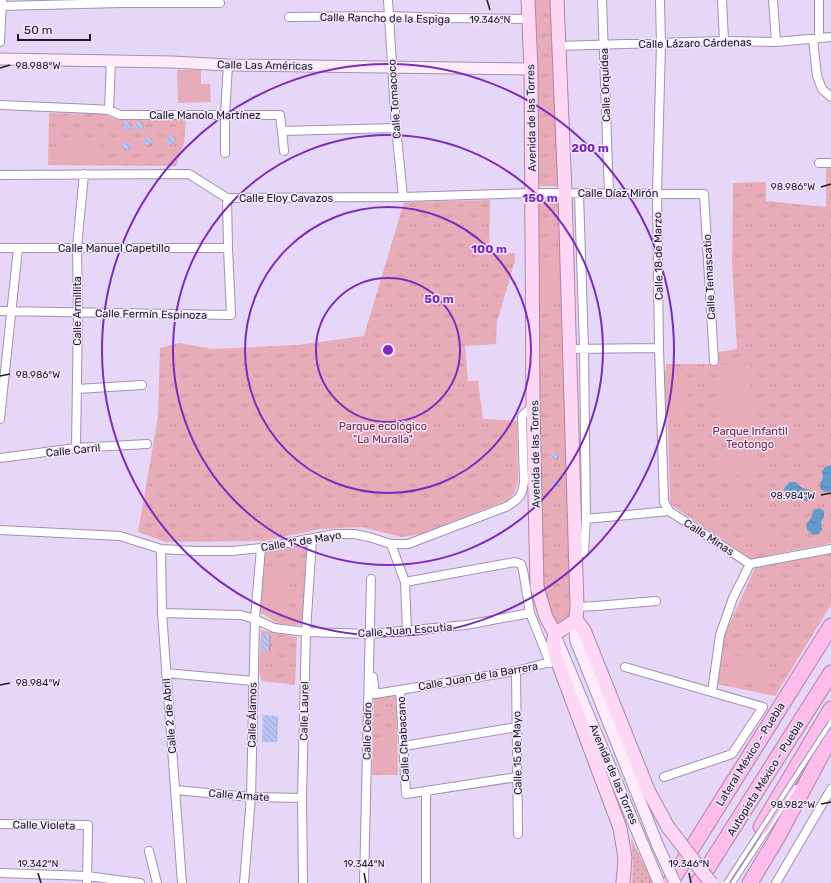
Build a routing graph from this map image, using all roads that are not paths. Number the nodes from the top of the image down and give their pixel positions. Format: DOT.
graph roads {
  1 [pos="388,0"];
  2 [pos="528,0"];
  3 [pos="557,0"];
  4 [pos="602,0"];
  5 [pos="660,0"];
  6 [pos="722,0"];
  7 [pos="773,0"];
  8 [pos="819,0"];
  9 [pos="220,3"];
  10 [pos="2,4"];
  11 [pos="389,16"];
  12 [pos="289,17"];
  13 [pos="529,19"];
  14 [pos="831,37"];
  15 [pos="816,39"];
  16 [pos="724,41"];
  17 [pos="0,42"];
  18 [pos="776,42"];
  19 [pos="661,44"];
  20 [pos="604,45"];
  21 [pos="558,46"];
  22 [pos="0,59"];
  23 [pos="111,61"];
  24 [pos="228,65"];
  25 [pos="392,67"];
  26 [pos="531,69"];
  27 [pos="831,97"];
  28 [pos="0,106"];
  29 [pos="109,110"];
  30 [pos="225,115"];
  31 [pos="396,128"];
  32 [pos="282,131"];
  33 [pos="284,151"];
  34 [pos="225,153"];
  35 [pos="819,163"];
  36 [pos="831,163"];
  37 [pos="84,174"];
  38 [pos="0,175"];
  39 [pos="532,193"];
  40 [pos="565,193"];
  41 [pos="657,193"];
  42 [pos="579,194"];
  43 [pos="609,194"];
  44 [pos="704,194"];
  45 [pos="403,197"];
  46 [pos="227,198"];
  47 [pos="77,247"];
  48 [pos="0,248"];
  49 [pos="18,248"];
  50 [pos="228,248"];
  51 [pos="0,311"];
  52 [pos="11,312"];
  53 [pos="78,312"];
  54 [pos="659,348"];
  55 [pos="570,349"];
  56 [pos="584,349"];
  57 [pos="714,361"];
  58 [pos="142,385"];
  59 [pos="77,389"];
  60 [pos="533,406"];
  61 [pos="0,419"];
  62 [pos="147,444"];
  63 [pos="76,448"];
  64 [pos="0,458"];
  65 [pos="669,511"];
  66 [pos="586,519"];
  67 [pos="0,530"];
  68 [pos="312,539"];
  69 [pos="391,544"];
  70 [pos="261,548"];
  71 [pos="161,549"];
  72 [pos="831,549"];
  73 [pos="584,553"];
  74 [pos="750,564"];
  75 [pos="371,578"];
  76 [pos="405,582"];
  77 [pos="656,601"];
  78 [pos="577,606"];
  79 [pos="530,612"];
  80 [pos="162,613"];
  81 [pos="255,619"];
  82 [pos="576,620"];
  83 [pos="831,626"];
  84 [pos="407,631"];
  85 [pos="306,632"];
  86 [pos="370,634"];
  87 [pos="555,634"];
  88 [pos="369,662"];
  89 [pos="553,662"];
  90 [pos="625,667"];
  91 [pos="516,671"];
  92 [pos="166,673"];
  93 [pos="831,673"];
  94 [pos="253,681"];
  95 [pos="400,690"];
  96 [pos="712,692"];
  97 [pos="831,710"];
  98 [pos="831,722"];
  99 [pos="517,726"];
  100 [pos="831,733"];
  101 [pos="831,737"];
  102 [pos="404,746"];
  103 [pos="831,757"];
  104 [pos="807,771"];
  105 [pos="517,777"];
  106 [pos="664,777"];
  107 [pos="798,784"];
  108 [pos="831,789"];
  109 [pos="175,790"];
  110 [pos="426,791"];
  111 [pos="251,797"];
  112 [pos="302,798"];
  113 [pos="0,824"];
  114 [pos="518,834"];
  115 [pos="149,851"];
  116 [pos="0,874"];
  117 [pos="87,879"];
  118 [pos="130,882"];
  119 [pos="140,883"];
  120 [pos="157,883"];
  121 [pos="182,883"];
  122 [pos="244,883"];
  123 [pos="302,883"];
  124 [pos="364,883"];
  125 [pos="426,883"];
  126 [pos="623,883"];
  127 [pos="659,883"];
  128 [pos="670,883"];
  129 [pos="675,883"];
  130 [pos="698,883"];
  131 [pos="711,883"];
  132 [pos="727,883"];
  133 [pos="733,883"];
  134 [pos="750,883"];
  135 [pos="761,883"];
  136 [pos="776,883"];
  1 -- 11 [label="street, Calle Tomacoco"];
  2 -- 13 [label="main road, Avenida de las Torres"];
  3 -- 21 [label="main road, Avenida de las Torres"];
  4 -- 20 [label="street, Calle Orquídea"];
  5 -- 19 [label="street, Calle 18 de Marzo"];
  6 -- 16 [label="street"];
  7 -- 18 [label="street"];
  8 -- 15 [label="street"];
  9 -- 10 [label="street"];
  10 -- 17 [label="street"];
  11 -- 12 [label="street, Calle Rancho de la Espiga"];
  11 -- 13 [label="street, Calle Rancho de la Espiga"];
  11 -- 25 [label="street, Calle Tomacoco"];
  13 -- 26 [label="main road, Avenida de las Torres"];
  14 -- 15 [label="street, Calle Lázaro Cárdenas"];
  15 -- 18 [label="street, Calle Lázaro Cárdenas"];
  15 -- 27 [label="street"];
  16 -- 18 [label="street, Calle Lázaro Cárdenas"];
  16 -- 19 [label="street, Calle Lázaro Cárdenas"];
  19 -- 20 [label="street, Calle Lázaro Cárdenas"];
  19 -- 41 [label="street, Calle 18 de Marzo"];
  20 -- 21 [label="street, Calle Lázaro Cárdenas"];
  20 -- 43 [label="street, Calle Orquídea"];
  21 -- 40 [label="main road, Avenida de las Torres"];
  22 -- 23 [label="main road, Calle Las Américas"];
  23 -- 24 [label="main road, Calle Las Américas"];
  23 -- 29 [label="street"];
  24 -- 25 [label="main road, Calle Las Américas"];
  24 -- 30 [label="street"];
  25 -- 26 [label="main road, Calle Las Américas"];
  25 -- 31 [label="street, Calle Tomacoco"];
  26 -- 39 [label="main road, Avenida de las Torres"];
  28 -- 29 [label="street, Calle Manolo Martínez"];
  29 -- 30 [label="street, Calle Manolo Martínez"];
  30 -- 32 [label="street, Calle Manolo Martínez"];
  30 -- 34 [label="street"];
  31 -- 32 [label="street"];
  31 -- 45 [label="street, Calle Tomacoco"];
  32 -- 33 [label="street"];
  35 -- 36 [label="street"];
  37 -- 38 [label="street, Calle Eloy Cavazos"];
  37 -- 46 [label="street, Calle Eloy Cavazos"];
  37 -- 47 [label="street, Calle Armillita"];
  39 -- 40 [label="street, Calle Díaz Mirón"];
  39 -- 45 [label="street, Calle Eloy Cavazos"];
  39 -- 60 [label="main road, Avenida de las Torres"];
  40 -- 42 [label="street, Calle Díaz Mirón"];
  40 -- 55 [label="main road, Avenida de las Torres"];
  41 -- 43 [label="street, Calle Díaz Mirón"];
  41 -- 44 [label="street, Calle Díaz Mirón"];
  41 -- 54 [label="street, Calle 18 de Marzo"];
  42 -- 43 [label="street, Calle Díaz Mirón"];
  42 -- 56 [label="street"];
  44 -- 57 [label="street, Calle Temascatio"];
  45 -- 46 [label="street, Calle Eloy Cavazos"];
  46 -- 50 [label="street"];
  47 -- 49 [label="street, Calle Manuel Capetillo"];
  47 -- 50 [label="street, Calle Manuel Capetillo"];
  47 -- 53 [label="street, Calle Armillita"];
  48 -- 49 [label="street, Calle Manuel Capetillo"];
  49 -- 52 [label="street"];
  50 -- 53 [label="street, Calle Fermín Espinoza"];
  51 -- 52 [label="street, Calle Fermín Espinoza"];
  52 -- 53 [label="street, Calle Fermín Espinoza"];
  52 -- 61 [label="street"];
  53 -- 59 [label="street, Calle Armillita"];
  54 -- 56 [label="street"];
  54 -- 65 [label="street, Calle 18 de Marzo"];
  55 -- 56 [label="street"];
  55 -- 78 [label="main road, Avenida de las Torres"];
  56 -- 66 [label="street"];
  58 -- 59 [label="street"];
  59 -- 63 [label="street, Calle Armillita"];
  60 -- 69 [label="street, Calle 1º de Mayo"];
  60 -- 87 [label="main road, Avenida de las Torres"];
  62 -- 63 [label="street, Calle Carril"];
  63 -- 64 [label="street, Calle Carril"];
  65 -- 66 [label="street"];
  65 -- 74 [label="street, Calle Minas"];
  66 -- 73 [label="street"];
  67 -- 71 [label="street, Calle 1º de Mayo"];
  68 -- 69 [label="street, Calle 1º de Mayo"];
  68 -- 70 [label="street, Calle 1º de Mayo"];
  68 -- 85 [label="street, Calle Laurel"];
  69 -- 76 [label="street"];
  70 -- 71 [label="street, Calle 1º de Mayo"];
  70 -- 81 [label="street, Calle Álamos"];
  71 -- 80 [label="street, Calle 2 de Abril"];
  72 -- 74 [label="street"];
  74 -- 96 [label="street"];
  75 -- 86 [label="street, Calle Cedro"];
  76 -- 79 [label="street"];
  76 -- 84 [label="street"];
  77 -- 78 [label="street"];
  78 -- 82 [label="main road, Avenida de las Torres"];
  79 -- 84 [label="street, Calle Juan Escutia"];
  79 -- 89 [label="street"];
  80 -- 81 [label="street, Calle Juan Escutia"];
  80 -- 92 [label="street, Calle 2 de Abril"];
  81 -- 85 [label="street, Calle Juan Escutia"];
  81 -- 94 [label="street, Calle Álamos"];
  82 -- 87 [label="main road"];
  82 -- 129 [label="main road, Avenida de las Torres, bridge"];
  82 -- 131 [label="main road, bridge"];
  83 -- 128 [label="highway, Lateral México - Puebla"];
  84 -- 86 [label="street, Calle Juan Escutia"];
  85 -- 86 [label="street, Calle Juan Escutia"];
  85 -- 112 [label="street, Calle Laurel"];
  86 -- 88 [label="street, Calle Cedro"];
  87 -- 89 [label="main road"];
  87 -- 127 [label="main road, Avenida de las Torres"];
  88 -- 95 [label="street, Calle Juan de la Barrera"];
  88 -- 124 [label="street, Calle Cedro"];
  89 -- 91 [label="street, Calle Juan de la Barrera"];
  89 -- 126 [label="main road"];
  90 -- 96 [label="street"];
  91 -- 95 [label="street, Calle Juan de la Barrera"];
  91 -- 99 [label="street, Calle 15 de Mayo"];
  92 -- 94 [label="street"];
  92 -- 109 [label="street, Calle 2 de Abril"];
  93 -- 130 [label="highway, Autopista México - Puebla"];
  94 -- 111 [label="street, Calle Álamos"];
  95 -- 102 [label="street, Calle Chabacano"];
  96 -- 106 [label="street"];
  97 -- 132 [label="highway, Autopista México - Puebla"];
  98 -- 132 [label="lane, bridge"];
  99 -- 102 [label="street"];
  99 -- 105 [label="street, Calle 15 de Mayo"];
  100 -- 104 [label="lane"];
  101 -- 134 [label="highway"];
  102 -- 110 [label="street, Calle Chabacano"];
  103 -- 135 [label="highway"];
  105 -- 110 [label="street"];
  105 -- 114 [label="street, Calle 15 de Mayo"];
  107 -- 133 [label="lane"];
  108 -- 136 [label="street"];
  109 -- 111 [label="street, Calle Amate"];
  109 -- 121 [label="street, Calle 2 de Abril"];
  110 -- 125 [label="street"];
  111 -- 112 [label="street, Calle Amate"];
  111 -- 122 [label="street, Calle Álamos"];
  112 -- 123 [label="street, Calle Laurel"];
  113 -- 117 [label="street, Calle Violeta"];
  115 -- 120 [label="street"];
  116 -- 117 [label="street"];
  117 -- 118 [label="street"];
  118 -- 119 [label="street"];
}
